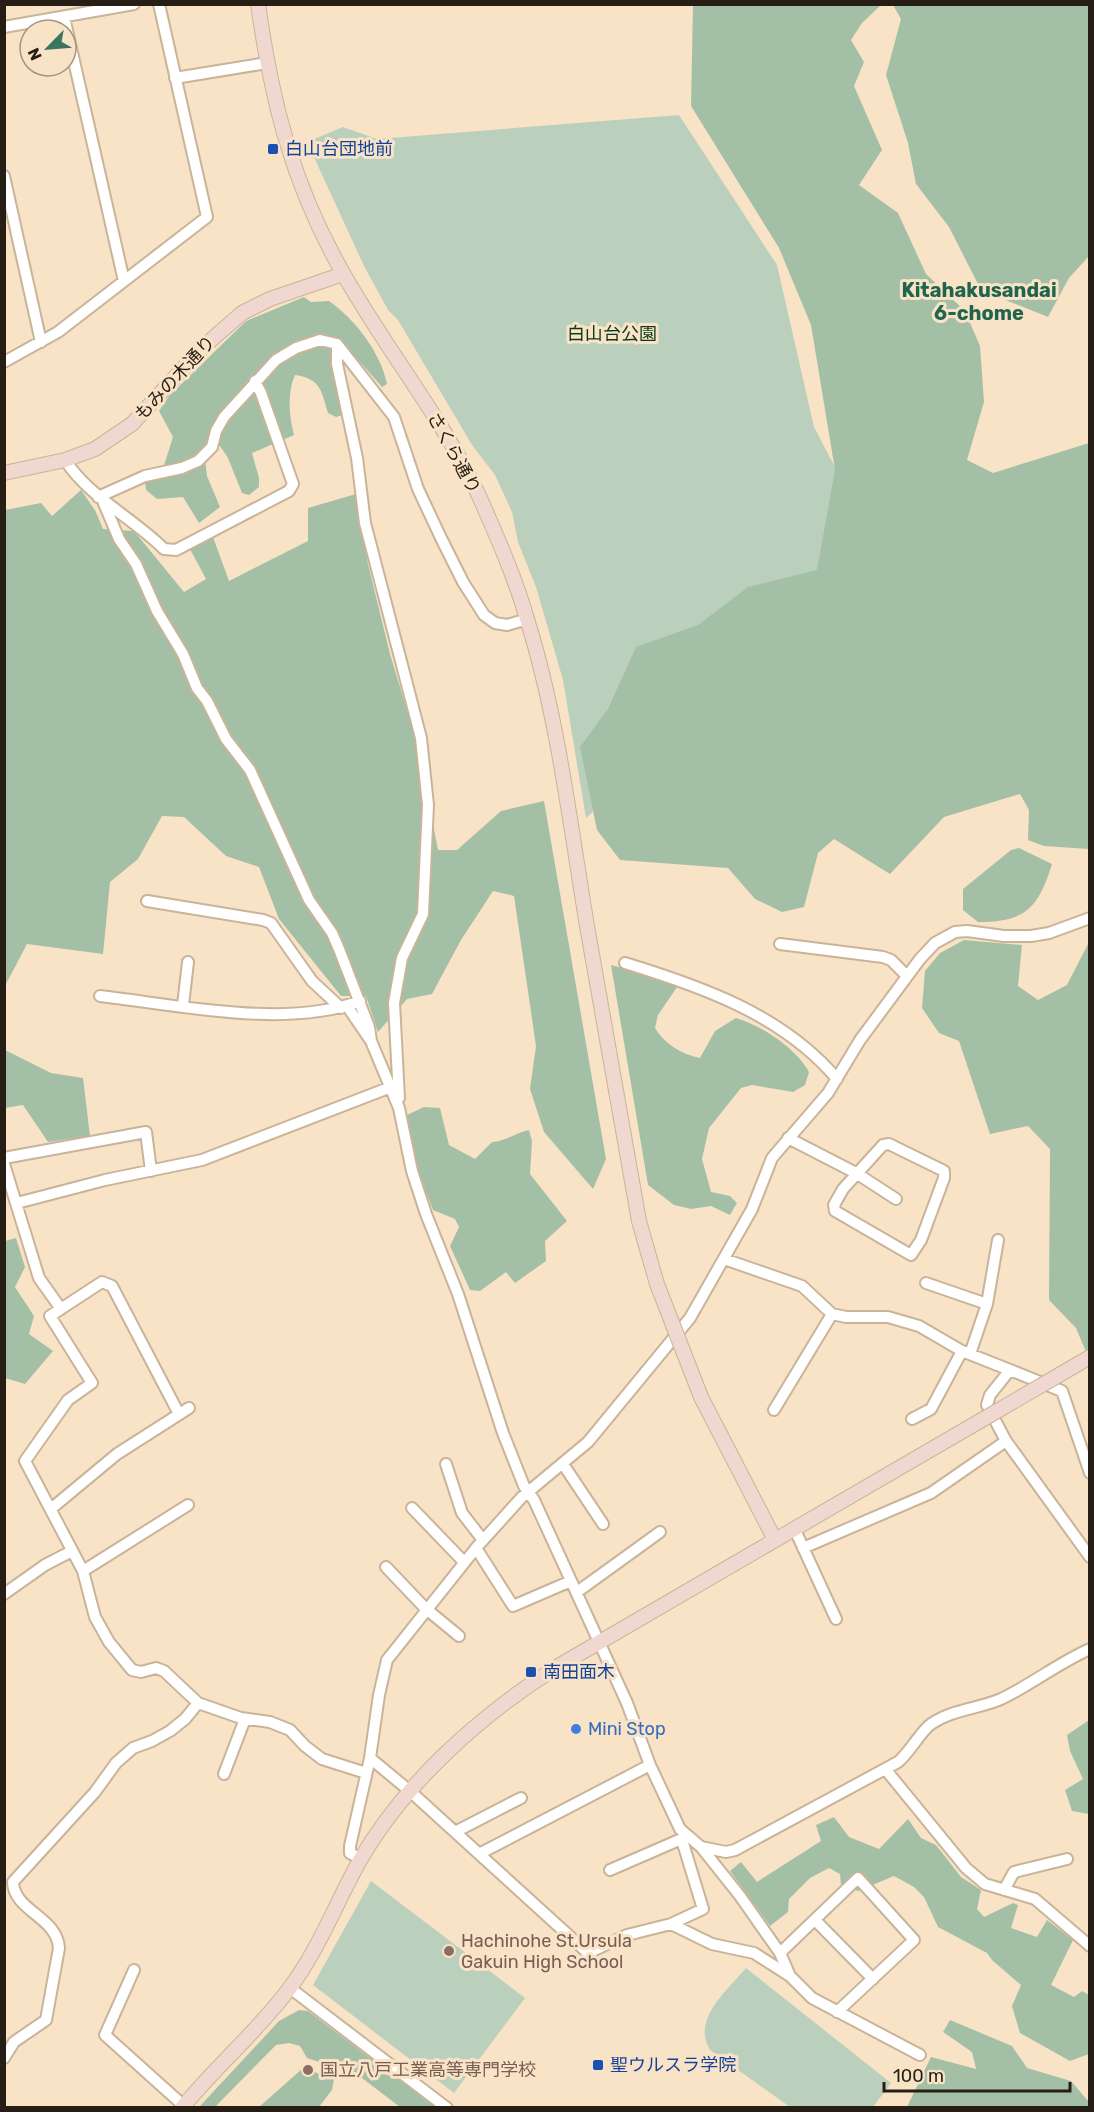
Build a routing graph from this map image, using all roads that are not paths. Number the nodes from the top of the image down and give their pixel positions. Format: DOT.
graph roads {
  1 [pos="134,4"];
  2 [pos="159,4"];
  3 [pos="258,4"];
  4 [pos="64,17"];
  5 [pos="4,27"];
  6 [pos="267,63"];
  7 [pos="175,78"];
  8 [pos="4,176"];
  9 [pos="343,274"];
  10 [pos="124,281"];
  11 [pos="41,342"];
  12 [pos="337,344"];
  13 [pos="4,362"];
  14 [pos="255,381"];
  15 [pos="65,460"];
  16 [pos="4,473"];
  17 [pos="100,499"];
  18 [pos="528,619"];
  19 [pos="147,901"];
  20 [pos="1089,918"];
  21 [pos="780,944"];
  22 [pos="188,962"];
  23 [pos="626,963"];
  24 [pos="908,976"];
  25 [pos="100,996"];
  26 [pos="360,1001"];
  27 [pos="183,1005"];
  28 [pos="344,1007"];
  29 [pos="372,1041"];
  30 [pos="837,1079"];
  31 [pos="391,1087"];
  32 [pos="399,1108"];
  33 [pos="789,1138"];
  34 [pos="4,1158"];
  35 [pos="4,1164"];
  36 [pos="151,1171"];
  37 [pos="856,1173"];
  38 [pos="896,1199"];
  39 [pos="17,1203"];
  40 [pos="998,1240"];
  41 [pos="724,1259"];
  42 [pos="926,1283"];
  43 [pos="987,1304"];
  44 [pos="61,1309"];
  45 [pos="832,1314"];
  46 [pos="966,1352"];
  47 [pos="1089,1357"];
  48 [pos="1010,1370"];
  49 [pos="189,1408"];
  50 [pos="774,1410"];
  51 [pos="179,1414"];
  52 [pos="912,1419"];
  53 [pos="1006,1441"];
  54 [pos="446,1464"];
  55 [pos="563,1464"];
  56 [pos="1089,1473"];
  57 [pos="529,1492"];
  58 [pos="188,1505"];
  59 [pos="52,1508"];
  60 [pos="412,1508"];
  61 [pos="603,1524"];
  62 [pos="795,1530"];
  63 [pos="660,1532"];
  64 [pos="775,1540"];
  65 [pos="480,1544"];
  66 [pos="803,1548"];
  67 [pos="72,1551"];
  68 [pos="1089,1557"];
  69 [pos="464,1562"];
  70 [pos="386,1568"];
  71 [pos="83,1571"];
  72 [pos="571,1581"];
  73 [pos="576,1592"];
  74 [pos="4,1594"];
  75 [pos="425,1608"];
  76 [pos="837,1619"];
  77 [pos="459,1636"];
  78 [pos="600,1643"];
  79 [pos="1089,1649"];
  80 [pos="198,1703"];
  81 [pos="245,1719"];
  82 [pos="370,1758"];
  83 [pos="650,1765"];
  84 [pos="886,1770"];
  85 [pos="366,1773"];
  86 [pos="224,1774"];
  87 [pos="411,1792"];
  88 [pos="521,1798"];
  89 [pos="455,1832"];
  90 [pos="684,1838"];
  91 [pos="701,1847"];
  92 [pos="478,1854"];
  93 [pos="1067,1858"];
  94 [pos="361,1860"];
  95 [pos="610,1870"];
  96 [pos="1004,1890"];
  97 [pos="815,1920"];
  98 [pos="672,1924"];
  99 [pos="1089,1946"];
  100 [pos="780,1953"];
  101 [pos="134,1970"];
  102 [pos="790,1976"];
  103 [pos="873,1979"];
  104 [pos="290,1988"];
  105 [pos="837,2012"];
  106 [pos="920,2055"];
  107 [pos="4,2058"];
  108 [pos="183,2107"];
  109 [pos="447,2108"];
  1 -- 4 [label="street"];
  2 -- 7 [label="street"];
  3 -- 6 [label="street, さくら通り"];
  4 -- 5 [label="street"];
  4 -- 10 [label="street"];
  6 -- 7 [label="street"];
  6 -- 9 [label="street, さくら通り"];
  7 -- 10 [label="street"];
  8 -- 11 [label="street"];
  9 -- 15 [label="street, もみの木通り"];
  9 -- 18 [label="street, さくら通り"];
  10 -- 11 [label="street"];
  11 -- 13 [label="street"];
  12 -- 14 [label="street"];
  12 -- 18 [label="street"];
  12 -- 32 [label="street"];
  14 -- 17 [label="street"];
  14 -- 17 [label="street"];
  15 -- 16 [label="street, もみの木通り"];
  15 -- 17 [label="street"];
  17 -- 26 [label="street"];
  18 -- 64 [label="street, さくら通り, bridge"];
  19 -- 28 [label="street"];
  20 -- 24 [label="street"];
  21 -- 24 [label="street"];
  22 -- 27 [label="street"];
  23 -- 30 [label="street"];
  24 -- 30 [label="street"];
  25 -- 27 [label="street"];
  26 -- 28 [label="street"];
  26 -- 29 [label="street"];
  27 -- 28 [label="street"];
  28 -- 29 [label="street"];
  29 -- 31 [label="street"];
  30 -- 33 [label="street"];
  31 -- 32 [label="street"];
  31 -- 36 [label="street"];
  32 -- 57 [label="street"];
  33 -- 37 [label="street"];
  33 -- 41 [label="street"];
  34 -- 36 [label="street"];
  35 -- 39 [label="street"];
  36 -- 39 [label="street"];
  37 -- 37 [label="street"];
  37 -- 38 [label="street"];
  39 -- 44 [label="street"];
  40 -- 43 [label="street"];
  41 -- 45 [label="street"];
  41 -- 55 [label="street"];
  42 -- 43 [label="street"];
  43 -- 46 [label="street"];
  44 -- 51 [label="street"];
  44 -- 59 [label="street"];
  45 -- 46 [label="street"];
  45 -- 50 [label="street"];
  46 -- 48 [label="street"];
  46 -- 52 [label="street"];
  47 -- 62 [label="street, bridge"];
  48 -- 53 [label="street"];
  48 -- 56 [label="street"];
  49 -- 51 [label="street"];
  51 -- 59 [label="street"];
  53 -- 66 [label="street"];
  53 -- 68 [label="street"];
  54 -- 65 [label="street"];
  55 -- 57 [label="street"];
  55 -- 61 [label="street"];
  57 -- 65 [label="street"];
  57 -- 72 [label="street"];
  58 -- 71 [label="street"];
  59 -- 67 [label="street"];
  60 -- 69 [label="street"];
  62 -- 64 [label="street"];
  62 -- 66 [label="street"];
  63 -- 73 [label="street"];
  64 -- 78 [label="street"];
  65 -- 69 [label="street"];
  65 -- 72 [label="street"];
  66 -- 76 [label="street"];
  67 -- 71 [label="street"];
  67 -- 74 [label="street"];
  69 -- 75 [label="street"];
  70 -- 75 [label="street"];
  71 -- 80 [label="street"];
  72 -- 73 [label="street"];
  73 -- 78 [label="street"];
  75 -- 77 [label="street"];
  75 -- 82 [label="street"];
  78 -- 83 [label="street"];
  78 -- 87 [label="street"];
  79 -- 84 [label="street"];
  80 -- 81 [label="street"];
  80 -- 107 [label="street"];
  81 -- 85 [label="street"];
  81 -- 86 [label="street"];
  82 -- 85 [label="street"];
  82 -- 87 [label="street"];
  83 -- 90 [label="street"];
  83 -- 92 [label="street"];
  84 -- 91 [label="street"];
  84 -- 96 [label="street"];
  85 -- 94 [label="street"];
  87 -- 89 [label="street"];
  87 -- 94 [label="street"];
  88 -- 89 [label="street"];
  89 -- 92 [label="street"];
  90 -- 91 [label="street"];
  90 -- 95 [label="street"];
  90 -- 98 [label="street"];
  91 -- 100 [label="street"];
  92 -- 98 [label="street"];
  93 -- 96 [label="street"];
  94 -- 104 [label="street"];
  96 -- 99 [label="street"];
  97 -- 100 [label="street"];
  97 -- 103 [label="street"];
  97 -- 103 [label="street"];
  98 -- 102 [label="street"];
  100 -- 102 [label="street"];
  101 -- 108 [label="street"];
  102 -- 105 [label="street"];
  103 -- 105 [label="street"];
  104 -- 108 [label="street"];
  104 -- 109 [label="street"];
  105 -- 106 [label="street"];
}
